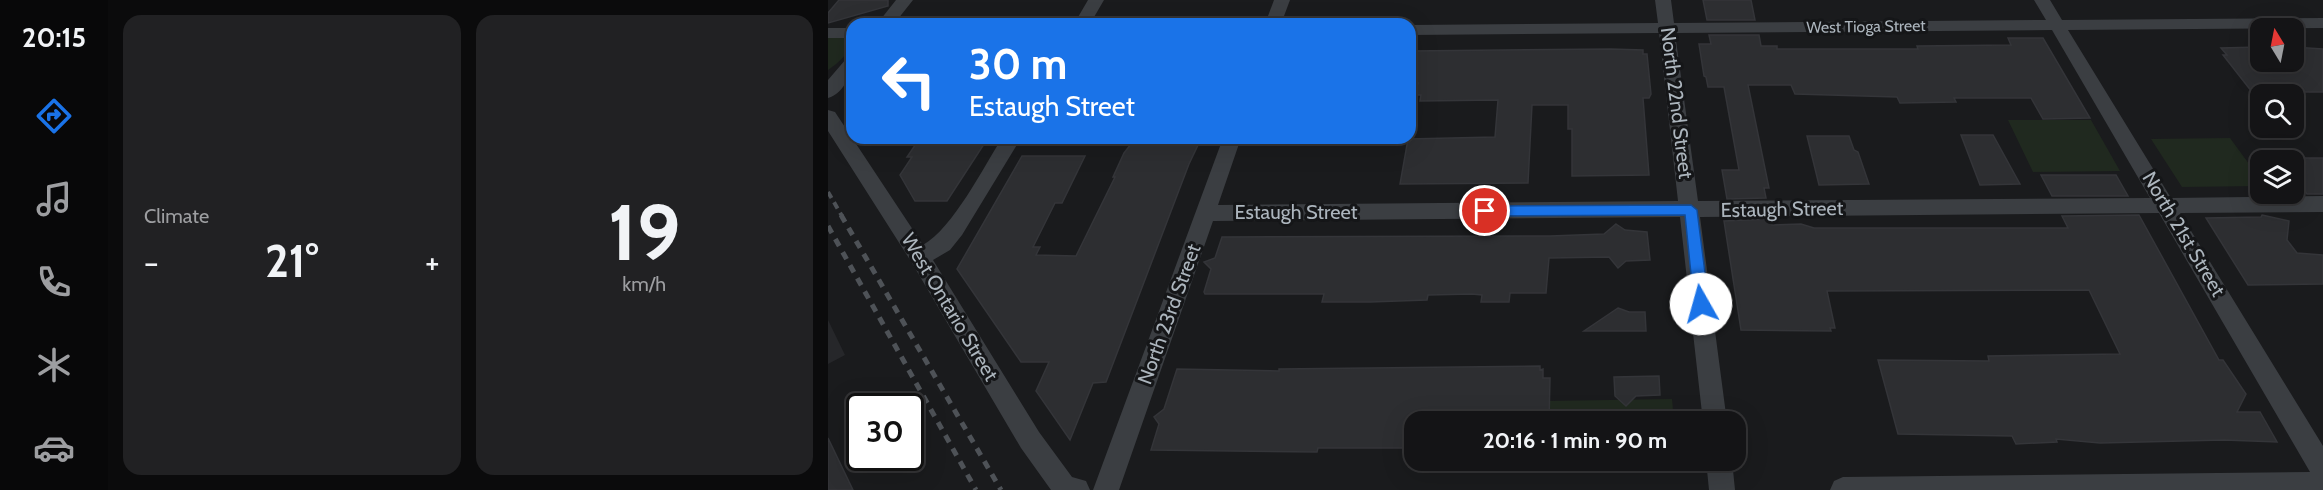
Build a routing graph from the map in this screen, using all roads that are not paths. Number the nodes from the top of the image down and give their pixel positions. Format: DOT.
graph roads {
  1 [pos="905,0"];
  2 [pos="1096,0"];
  3 [pos="1282,0"];
  4 [pos="1663,0"];
  5 [pos="2042,0"];
  6 [pos="890,18"];
  7 [pos="1086,18"];
  8 [pos="1275,18"];
  9 [pos="2323,23"];
  10 [pos="2057,25"];
  11 [pos="1667,28"];
  12 [pos="1416,30"];
  13 [pos="828,33"];
  14 [pos="846,33"];
  15 [pos="846,70"];
  16 [pos="828,92"];
  17 [pos="828,116"];
  18 [pos="846,144"];
  19 [pos="846,144"];
  20 [pos="1007,144"];
  21 [pos="1230,144"];
  22 [pos="2166,204"];
  23 [pos="2323,204"];
  24 [pos="1691,210"];
  25 [pos="1205,213"];
  26 [pos="920,257"];
  27 [pos="1714,411"];
  28 [pos="2323,469"];
  29 [pos="1720,471"];
  30 [pos="2323,484"];
  31 [pos="1077,490"];
  32 [pos="1106,490"];
  33 [pos="1722,490"];
  34 [pos="1843,490"];
  1 -- 6 [label="street"];
  2 -- 7 [label="street"];
  3 -- 8 [label="street"];
  4 -- 11 [label="street, North 22nd Street"];
  5 -- 10 [label="street, North 21st Street"];
  9 -- 10 [label="street, West Tioga Street"];
  10 -- 11 [label="street, West Tioga Street"];
  10 -- 22 [label="street, North 21st Street"];
  11 -- 12 [label="street, West Tioga Street"];
  11 -- 24 [label="street, North 22nd Street"];
  13 -- 14 [label="street"];
  15 -- 16 [label="street"];
  17 -- 18 [label="street, West Ontario Street"];
  19 -- 26 [label="street, West Ontario Street"];
  20 -- 26 [label="street"];
  21 -- 25 [label="street, North 23rd Street"];
  22 -- 23 [label="street, Estaugh Street"];
  22 -- 24 [label="street, Estaugh Street"];
  22 -- 28 [label="street, North 21st Street"];
  24 -- 25 [label="street, Estaugh Street"];
  24 -- 27 [label="street, North 22nd Street"];
  25 -- 32 [label="street, North 23rd Street"];
  26 -- 31 [label="street, West Ontario Street"];
  29 -- 33 [label="street"];
  30 -- 34 [label="street"];
}
